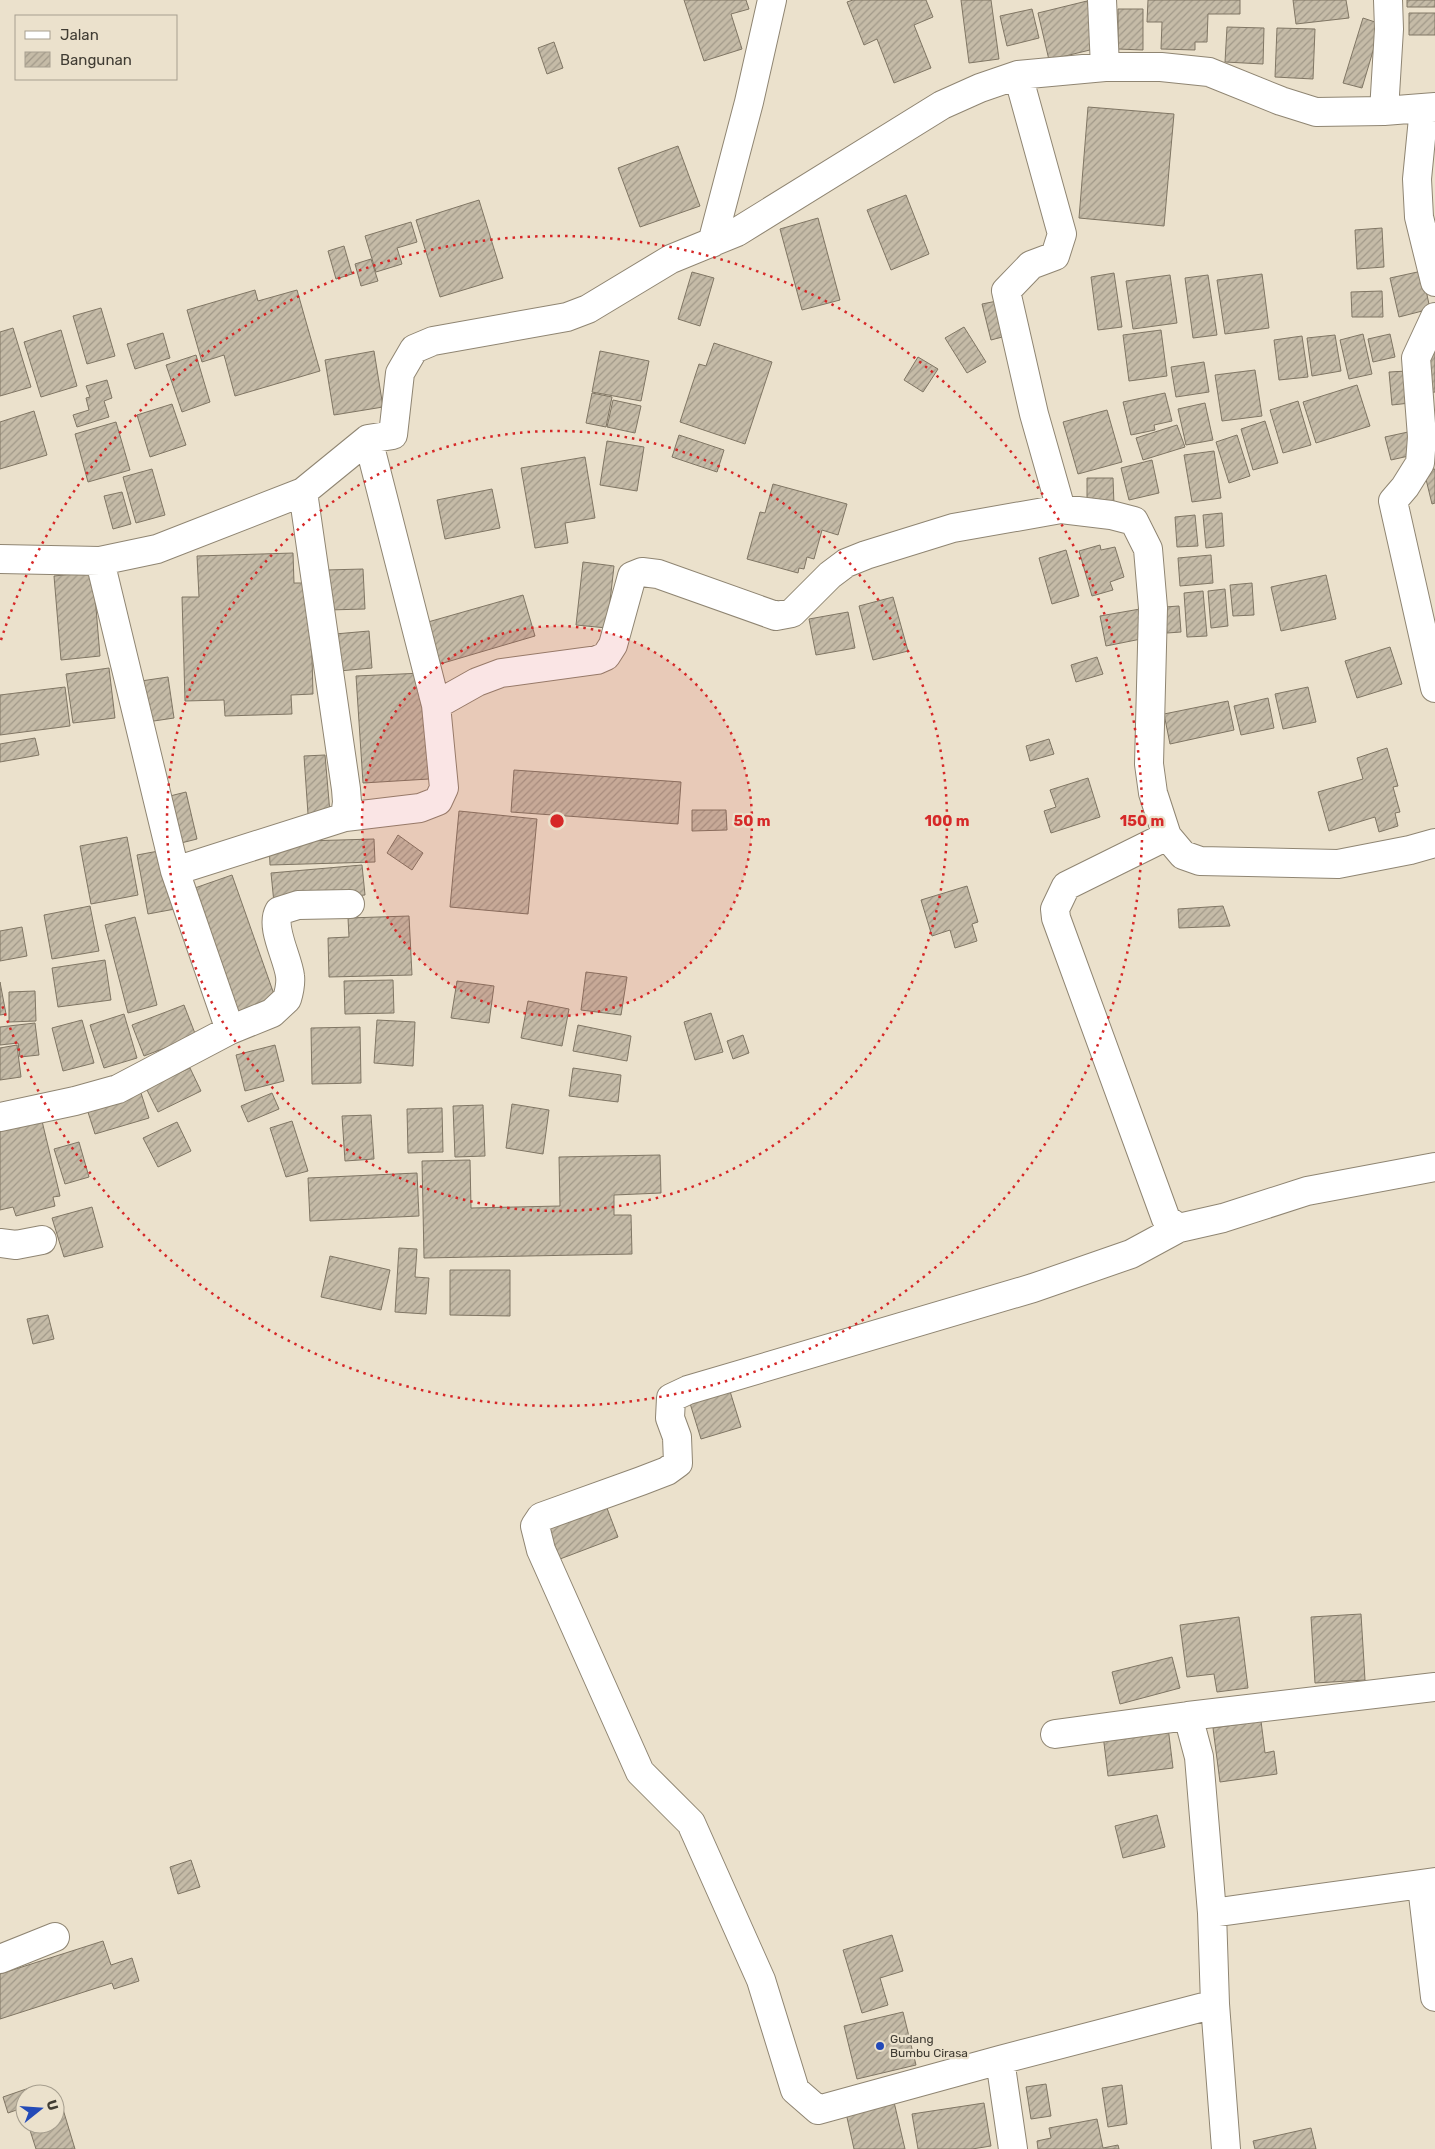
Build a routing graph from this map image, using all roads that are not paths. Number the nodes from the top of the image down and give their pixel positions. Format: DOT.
graph roads {
  1 [pos="772,0"];
  2 [pos="1102,0"];
  3 [pos="1388,0"];
  4 [pos="1105,67"];
  5 [pos="1018,75"];
  6 [pos="1430,108"];
  7 [pos="1384,111"];
  8 [pos="712,243"];
  9 [pos="1435,282"];
  10 [pos="1435,317"];
  11 [pos="368,439"];
  12 [pos="303,492"];
  13 [pos="1061,509"];
  14 [pos="0,559"];
  15 [pos="100,561"];
  16 [pos="1434,680"];
  17 [pos="436,705"];
  18 [pos="345,816"];
  19 [pos="1167,836"];
  20 [pos="1435,844"];
  21 [pos="175,871"];
  22 [pos="350,904"];
  23 [pos="230,1030"];
  24 [pos="0,1116"];
  25 [pos="1435,1167"];
  26 [pos="1179,1228"];
  27 [pos="42,1240"];
  28 [pos="0,1243"];
  29 [pos="1435,1687"];
  30 [pos="1188,1716"];
  31 [pos="1055,1734"];
  32 [pos="1428,1884"];
  33 [pos="1212,1913"];
  34 [pos="55,1937"];
  35 [pos="0,1959"];
  36 [pos="1435,1997"];
  37 [pos="1215,2004"];
  38 [pos="1000,2060"];
  39 [pos="1013,2149"];
  40 [pos="1226,2149"];
  1 -- 8 [label="street"];
  2 -- 4 [label="street"];
  3 -- 7 [label="street"];
  4 -- 5 [label="street"];
  4 -- 7 [label="street"];
  5 -- 8 [label="street"];
  5 -- 13 [label="street"];
  6 -- 7 [label="street"];
  6 -- 9 [label="street"];
  8 -- 11 [label="street"];
  10 -- 16 [label="street"];
  11 -- 12 [label="street"];
  11 -- 17 [label="street"];
  12 -- 15 [label="street"];
  12 -- 18 [label="street"];
  13 -- 17 [label="street"];
  13 -- 19 [label="street"];
  14 -- 15 [label="street"];
  15 -- 21 [label="street"];
  17 -- 18 [label="street"];
  18 -- 21 [label="street"];
  19 -- 20 [label="street"];
  19 -- 26 [label="street"];
  21 -- 23 [label="street"];
  22 -- 23 [label="street"];
  23 -- 24 [label="street"];
  25 -- 26 [label="street"];
  26 -- 38 [label="street"];
  27 -- 28 [label="street"];
  29 -- 30 [label="street"];
  30 -- 31 [label="street"];
  30 -- 33 [label="street"];
  32 -- 33 [label="street"];
  32 -- 36 [label="street"];
  33 -- 37 [label="street"];
  34 -- 35 [label="street"];
  37 -- 38 [label="street"];
  37 -- 40 [label="street"];
  38 -- 39 [label="street"];
}
